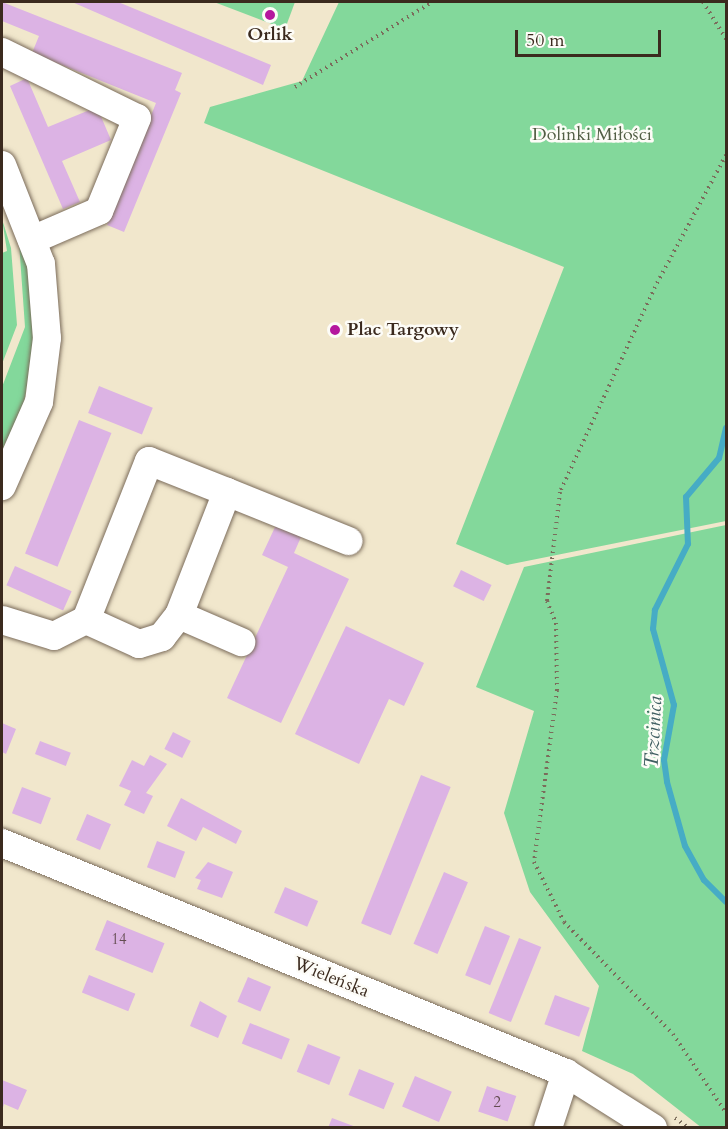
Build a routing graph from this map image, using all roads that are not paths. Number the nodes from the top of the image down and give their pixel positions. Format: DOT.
graph roads {
  1 [pos="2,52"];
  2 [pos="2,165"];
  3 [pos="32,240"];
  4 [pos="2,486"];
  5 [pos="227,492"];
  6 [pos="348,541"];
  7 [pos="179,615"];
  8 [pos="2,620"];
  9 [pos="86,620"];
  10 [pos="241,642"];
  11 [pos="2,843"];
  12 [pos="566,1073"];
  13 [pos="548,1128"];
  14 [pos="653,1128"];
  1 -- 3 [label="street"];
  2 -- 3 [label="street"];
  3 -- 4 [label="street"];
  5 -- 6 [label="street"];
  5 -- 7 [label="street"];
  5 -- 9 [label="street"];
  7 -- 9 [label="street"];
  7 -- 10 [label="street"];
  8 -- 9 [label="street"];
  11 -- 12 [label="street, Wieleńska"];
  12 -- 13 [label="street"];
  12 -- 14 [label="street, Wieleńska"];
}
